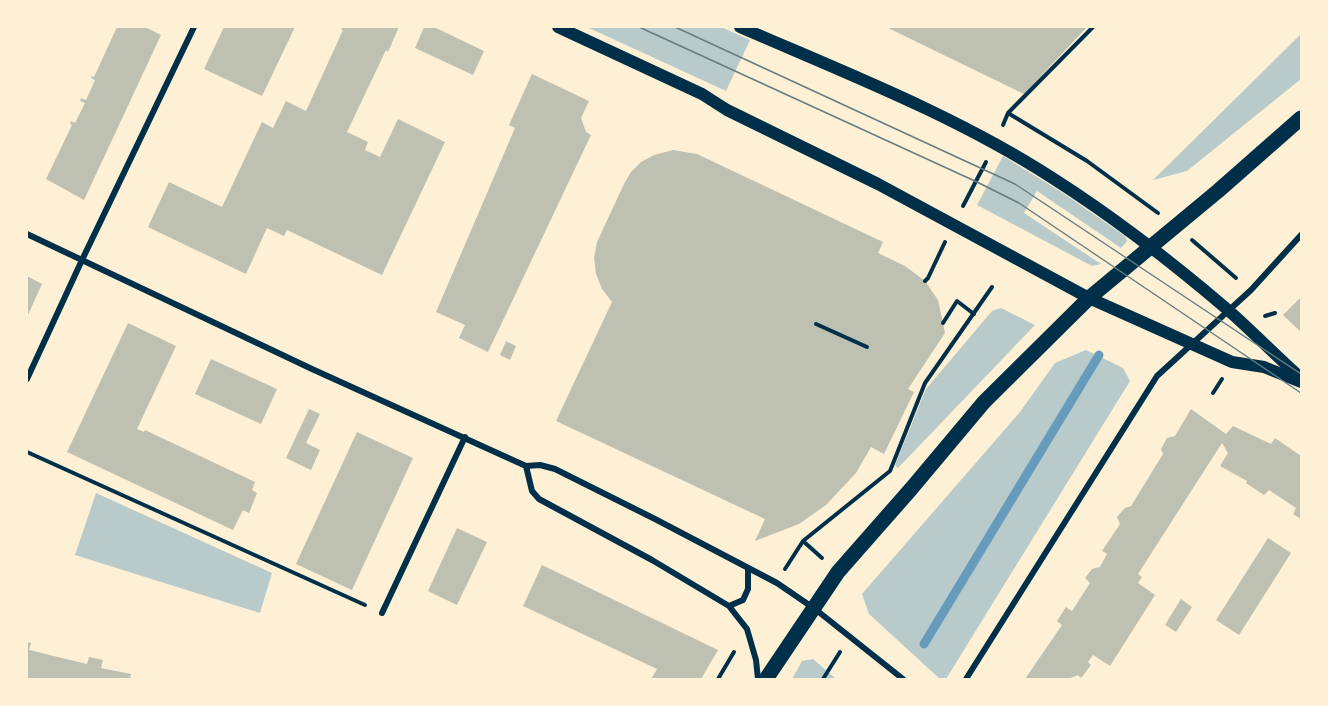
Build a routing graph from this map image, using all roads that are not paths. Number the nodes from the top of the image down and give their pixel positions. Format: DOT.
graph roads {
  1 [pos="194,27"];
  2 [pos="558,27"];
  3 [pos="740,27"];
  4 [pos="1301,118"];
  5 [pos="27,234"];
  6 [pos="1301,236"];
  7 [pos="1151,246"];
  8 [pos="82,260"];
  9 [pos="1089,298"];
  10 [pos="1229,311"];
  11 [pos="1191,345"];
  12 [pos="27,379"];
  13 [pos="1301,380"];
  14 [pos="465,438"];
  15 [pos="526,466"];
  16 [pos="748,568"];
  17 [pos="729,606"];
  18 [pos="814,609"];
  19 [pos="382,613"];
  20 [pos="758,679"];
  21 [pos="766,679"];
  22 [pos="903,679"];
  23 [pos="966,679"];
  1 -- 8 [label="street"];
  2 -- 9 [label="main road"];
  3 -- 7 [label="main road"];
  4 -- 7 [label="main road"];
  5 -- 8 [label="street"];
  6 -- 10 [label="street"];
  7 -- 9 [label="main road"];
  7 -- 10 [label="main road"];
  8 -- 12 [label="street"];
  8 -- 14 [label="street"];
  9 -- 11 [label="main road"];
  9 -- 18 [label="main road"];
  10 -- 11 [label="street"];
  10 -- 13 [label="main road"];
  11 -- 13 [label="main road"];
  11 -- 23 [label="street"];
  14 -- 15 [label="street"];
  14 -- 19 [label="street"];
  15 -- 16 [label="street"];
  15 -- 17 [label="street"];
  16 -- 17 [label="street"];
  16 -- 18 [label="street"];
  17 -- 20 [label="street"];
  18 -- 21 [label="main road"];
  18 -- 22 [label="street"];
}
